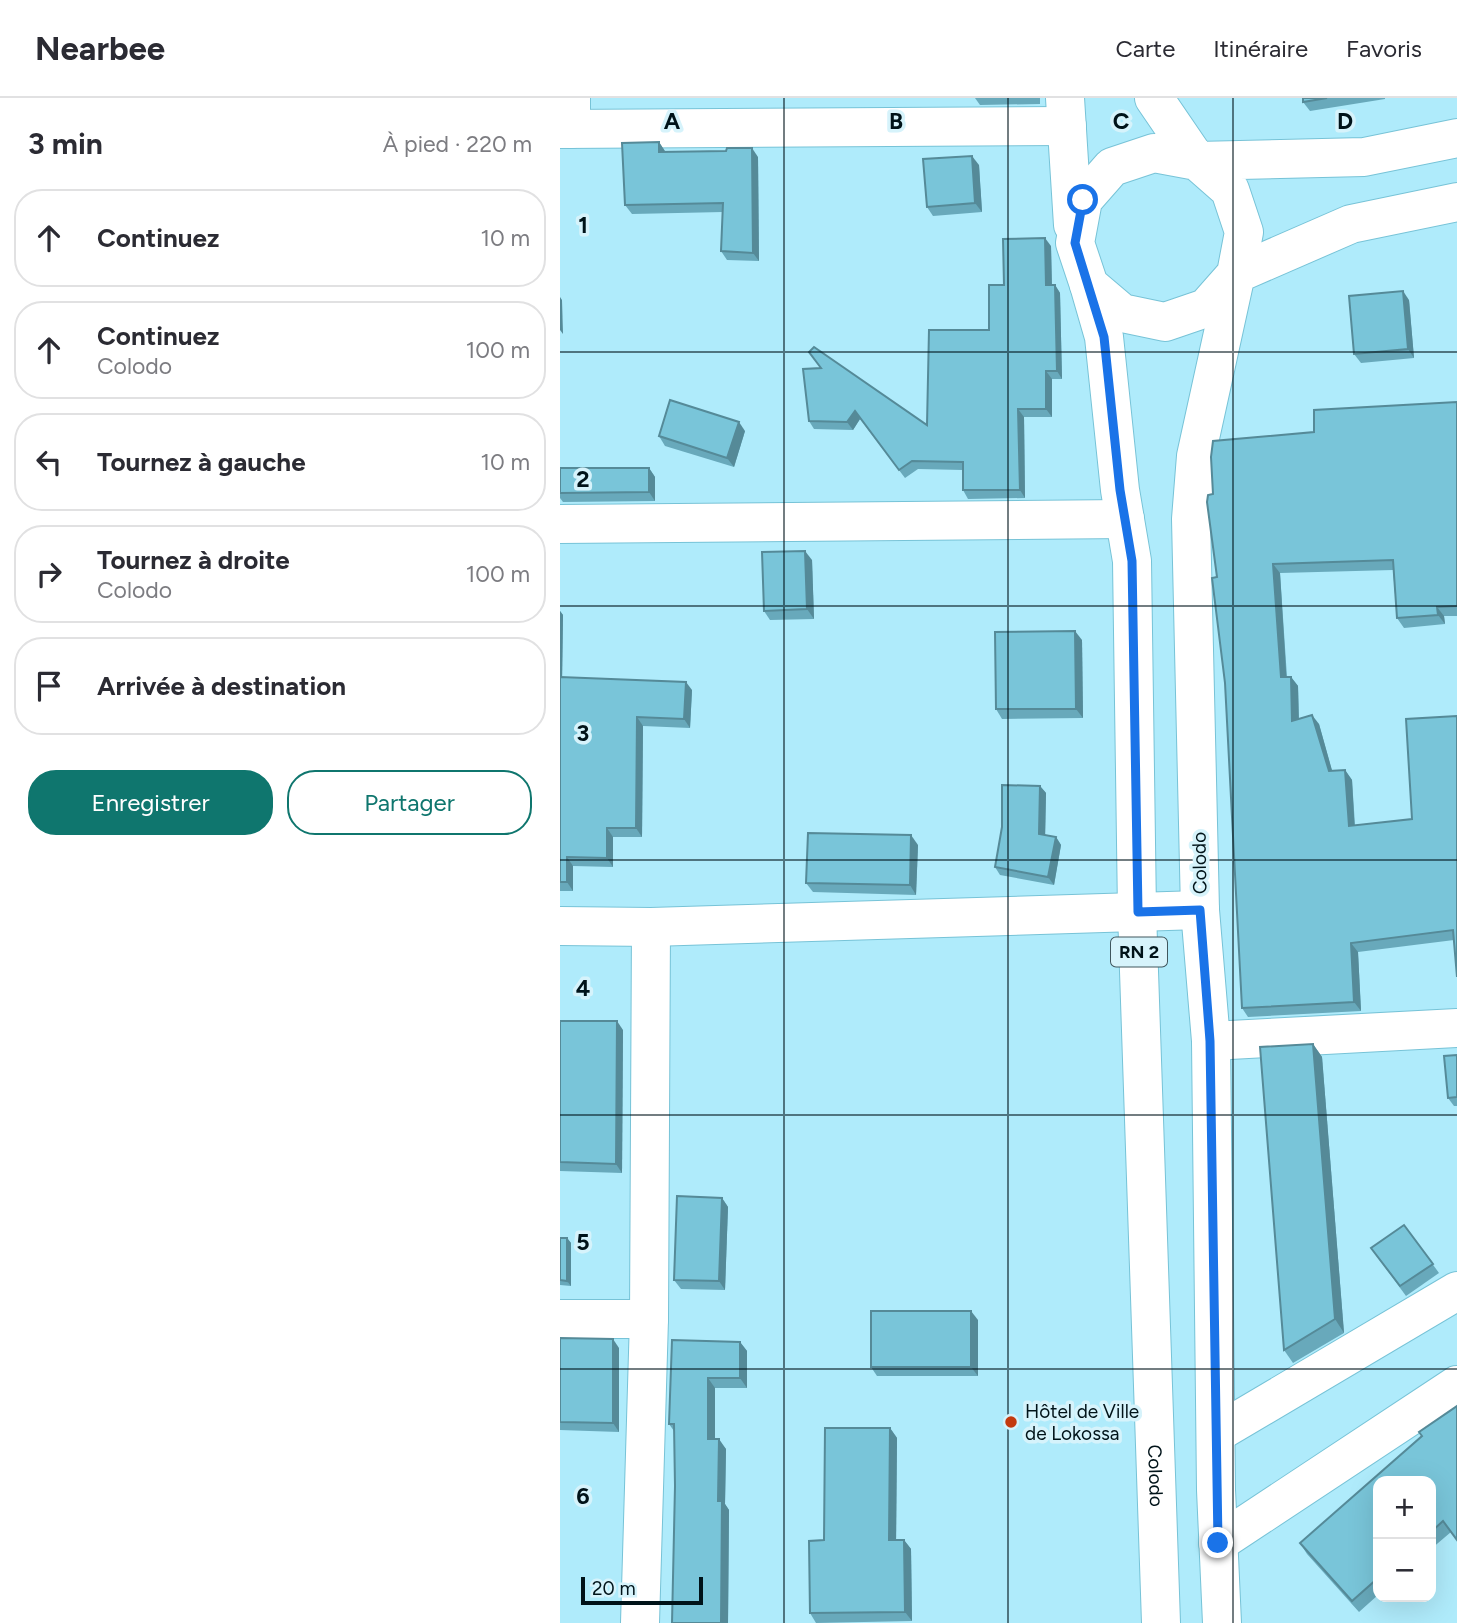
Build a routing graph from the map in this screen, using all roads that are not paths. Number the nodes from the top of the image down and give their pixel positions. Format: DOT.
graph roads {
  1 [pos="1154,98"];
  2 [pos="1066,112"];
  3 [pos="567,119"];
  4 [pos="1457,138"];
  5 [pos="1197,162"];
  6 [pos="1457,202"];
  7 [pos="1075,243"];
  8 [pos="1236,274"];
  9 [pos="1089,285"];
  10 [pos="1125,519"];
  11 [pos="560,524"];
  12 [pos="1200,910"];
  13 [pos="1138,912"];
  14 [pos="560,926"];
  15 [pos="651,926"];
  16 [pos="1457,1028"];
  17 [pos="1210,1041"];
  18 [pos="1457,1291"];
  19 [pos="560,1319"];
  20 [pos="649,1319"];
  21 [pos="1457,1385"];
  22 [pos="1217,1433"];
  23 [pos="1218,1543"];
  24 [pos="640,1623"];
  25 [pos="1161,1623"];
  26 [pos="1222,1623"];
  1 -- 5 [label="main road"];
  2 -- 3 [label="main road"];
  2 -- 7 [label="main road"];
  4 -- 5 [label="main road"];
  5 -- 7 [label="main road"];
  5 -- 8 [label="main road"];
  6 -- 8 [label="main road"];
  7 -- 9 [label="main road"];
  8 -- 9 [label="main road"];
  8 -- 12 [label="main road, Colodo"];
  9 -- 10 [label="main road, Colodo / RN 2"];
  10 -- 11 [label="main road"];
  10 -- 13 [label="main road, Colodo / RN 2"];
  12 -- 13 [label="main road"];
  12 -- 17 [label="main road, Colodo"];
  13 -- 15 [label="main road"];
  13 -- 25 [label="main road, Colodo / RN 2"];
  14 -- 15 [label="main road"];
  15 -- 20 [label="main road"];
  16 -- 17 [label="main road"];
  17 -- 22 [label="main road, Colodo"];
  18 -- 22 [label="main road"];
  19 -- 20 [label="main road"];
  20 -- 24 [label="main road"];
  21 -- 23 [label="main road"];
  22 -- 23 [label="main road, Colodo"];
  23 -- 26 [label="main road, Colodo"];
}
